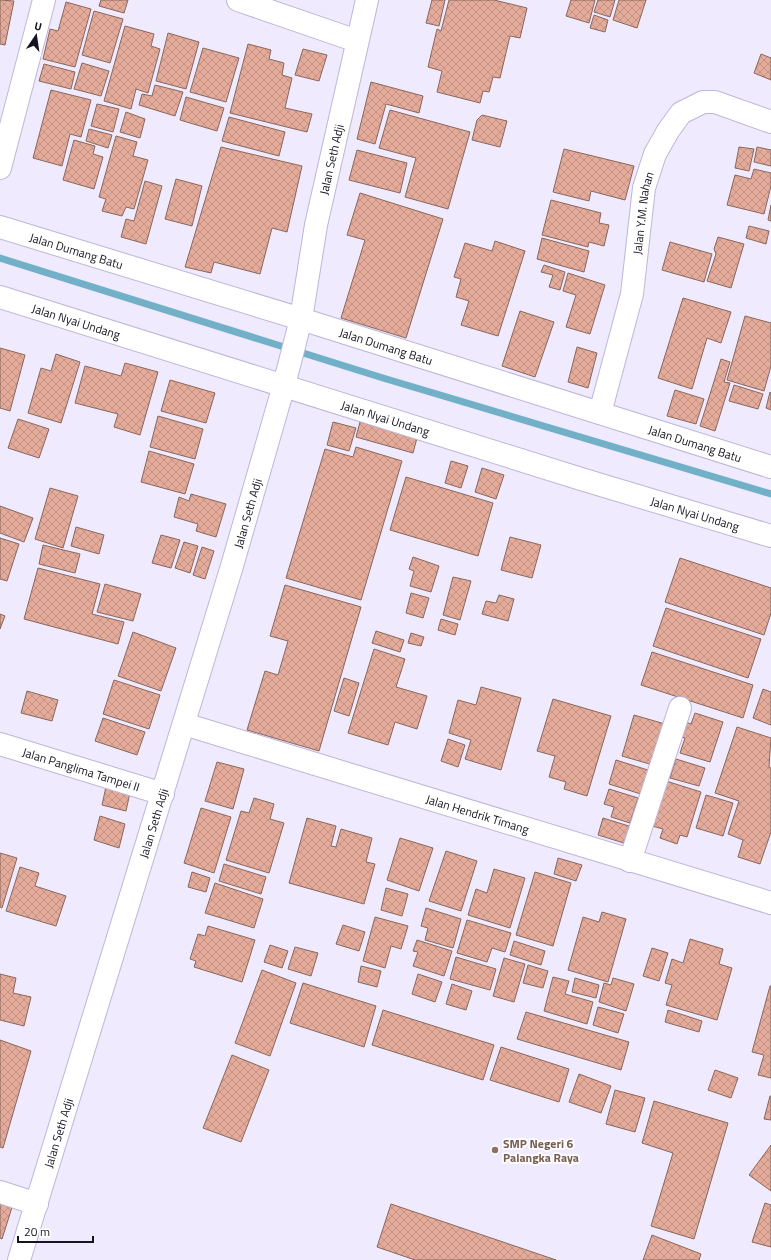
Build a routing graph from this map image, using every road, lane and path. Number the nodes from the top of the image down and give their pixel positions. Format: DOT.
graph roads {
  1 [pos="44,0"];
  2 [pos="238,0"];
  3 [pos="367,0"];
  4 [pos="358,40"];
  5 [pos="771,122"];
  6 [pos="0,168"];
  7 [pos="0,227"];
  8 [pos="0,298"];
  9 [pos="299,327"];
  10 [pos="284,381"];
  11 [pos="600,413"];
  12 [pos="771,467"];
  13 [pos="771,536"];
  14 [pos="680,708"];
  15 [pos="184,724"];
  16 [pos="0,744"];
  17 [pos="163,794"];
  18 [pos="630,861"];
  19 [pos="771,903"];
  20 [pos="0,1192"];
  21 [pos="37,1204"];
  22 [pos="19,1260"];
  1 -- 6 [label="street"];
  2 -- 4 [label="street"];
  3 -- 4 [label="street, Jalan Seth Adji"];
  4 -- 9 [label="street, Jalan Seth Adji"];
  5 -- 11 [label="street, Jalan Y.M. Nahan"];
  7 -- 9 [label="street, Jalan Dumang Batu"];
  8 -- 10 [label="street, Jalan Nyai Undang"];
  9 -- 10 [label="street, Jalan Seth Adji"];
  9 -- 11 [label="street, Jalan Dumang Batu"];
  10 -- 13 [label="street, Jalan Nyai Undang"];
  10 -- 15 [label="street, Jalan Seth Adji"];
  11 -- 12 [label="street, Jalan Dumang Batu"];
  14 -- 18 [label="street"];
  15 -- 17 [label="street, Jalan Seth Adji"];
  15 -- 18 [label="street, Jalan Hendrik Timang"];
  16 -- 17 [label="street, Jalan Panglima Tampei II"];
  17 -- 21 [label="street, Jalan Seth Adji"];
  18 -- 19 [label="street, Jalan Hendrik Timang"];
  20 -- 21 [label="street"];
  21 -- 22 [label="street, Jalan Seth Adji"];
}
